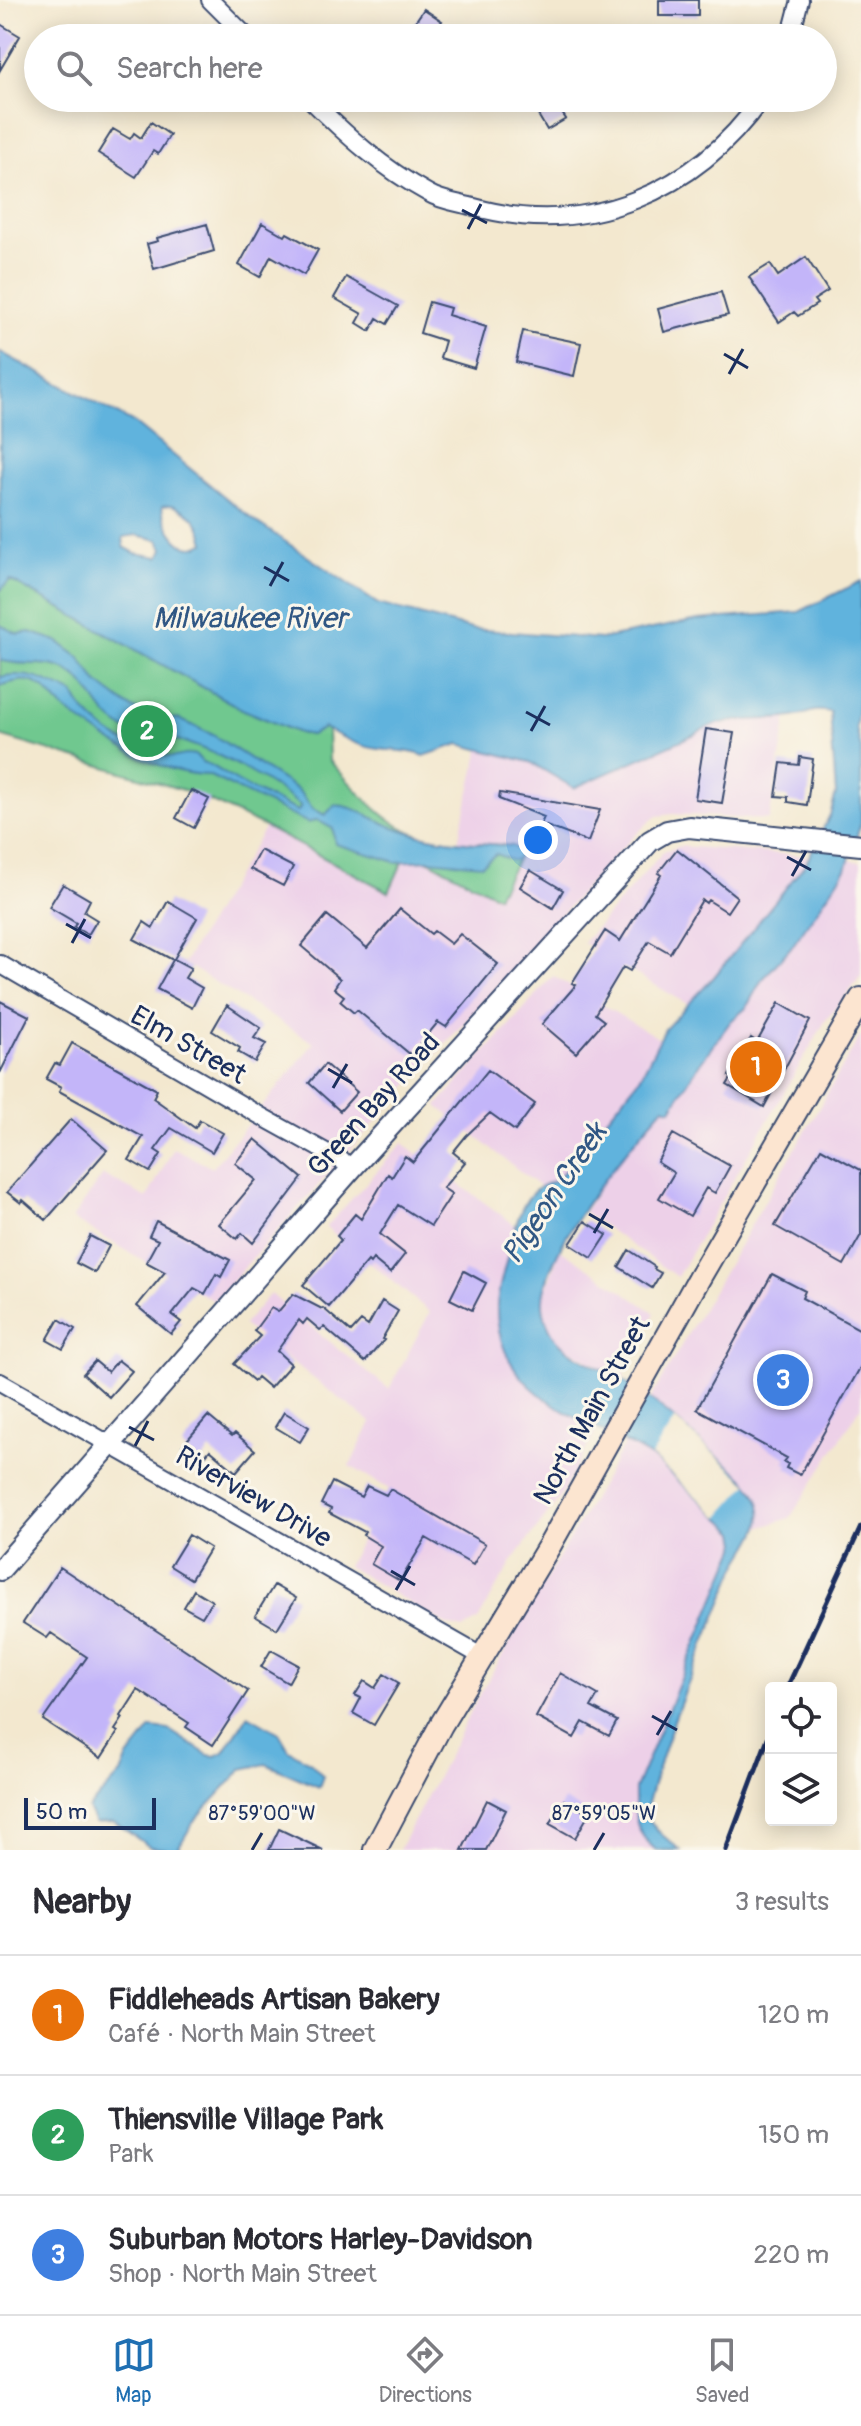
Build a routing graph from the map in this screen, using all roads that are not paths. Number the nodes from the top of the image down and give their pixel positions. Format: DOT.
graph roads {
  1 [pos="210,0"];
  2 [pos="800,0"];
  3 [pos="234,24"];
  4 [pos="794,24"];
  5 [pos="323,112"];
  6 [pos="752,112"];
  7 [pos="859,844"];
  8 [pos="0,964"];
  9 [pos="861,999"];
  10 [pos="353,1167"];
  11 [pos="0,1382"];
  12 [pos="112,1444"];
  13 [pos="0,1570"];
  14 [pos="481,1656"];
  15 [pos="375,1850"];
  1 -- 3 [label="street"];
  2 -- 4 [label="street"];
  5 -- 6 [label="street"];
  7 -- 10 [label="street, Green Bay Road"];
  8 -- 10 [label="street, Elm Street"];
  9 -- 14 [label="main road, North Main Street"];
  10 -- 12 [label="street, Green Bay Road"];
  11 -- 12 [label="street, Riverview Drive"];
  12 -- 13 [label="street, Green Bay Road"];
  12 -- 14 [label="street, Riverview Drive"];
  14 -- 15 [label="main road, North Main Street"];
}
